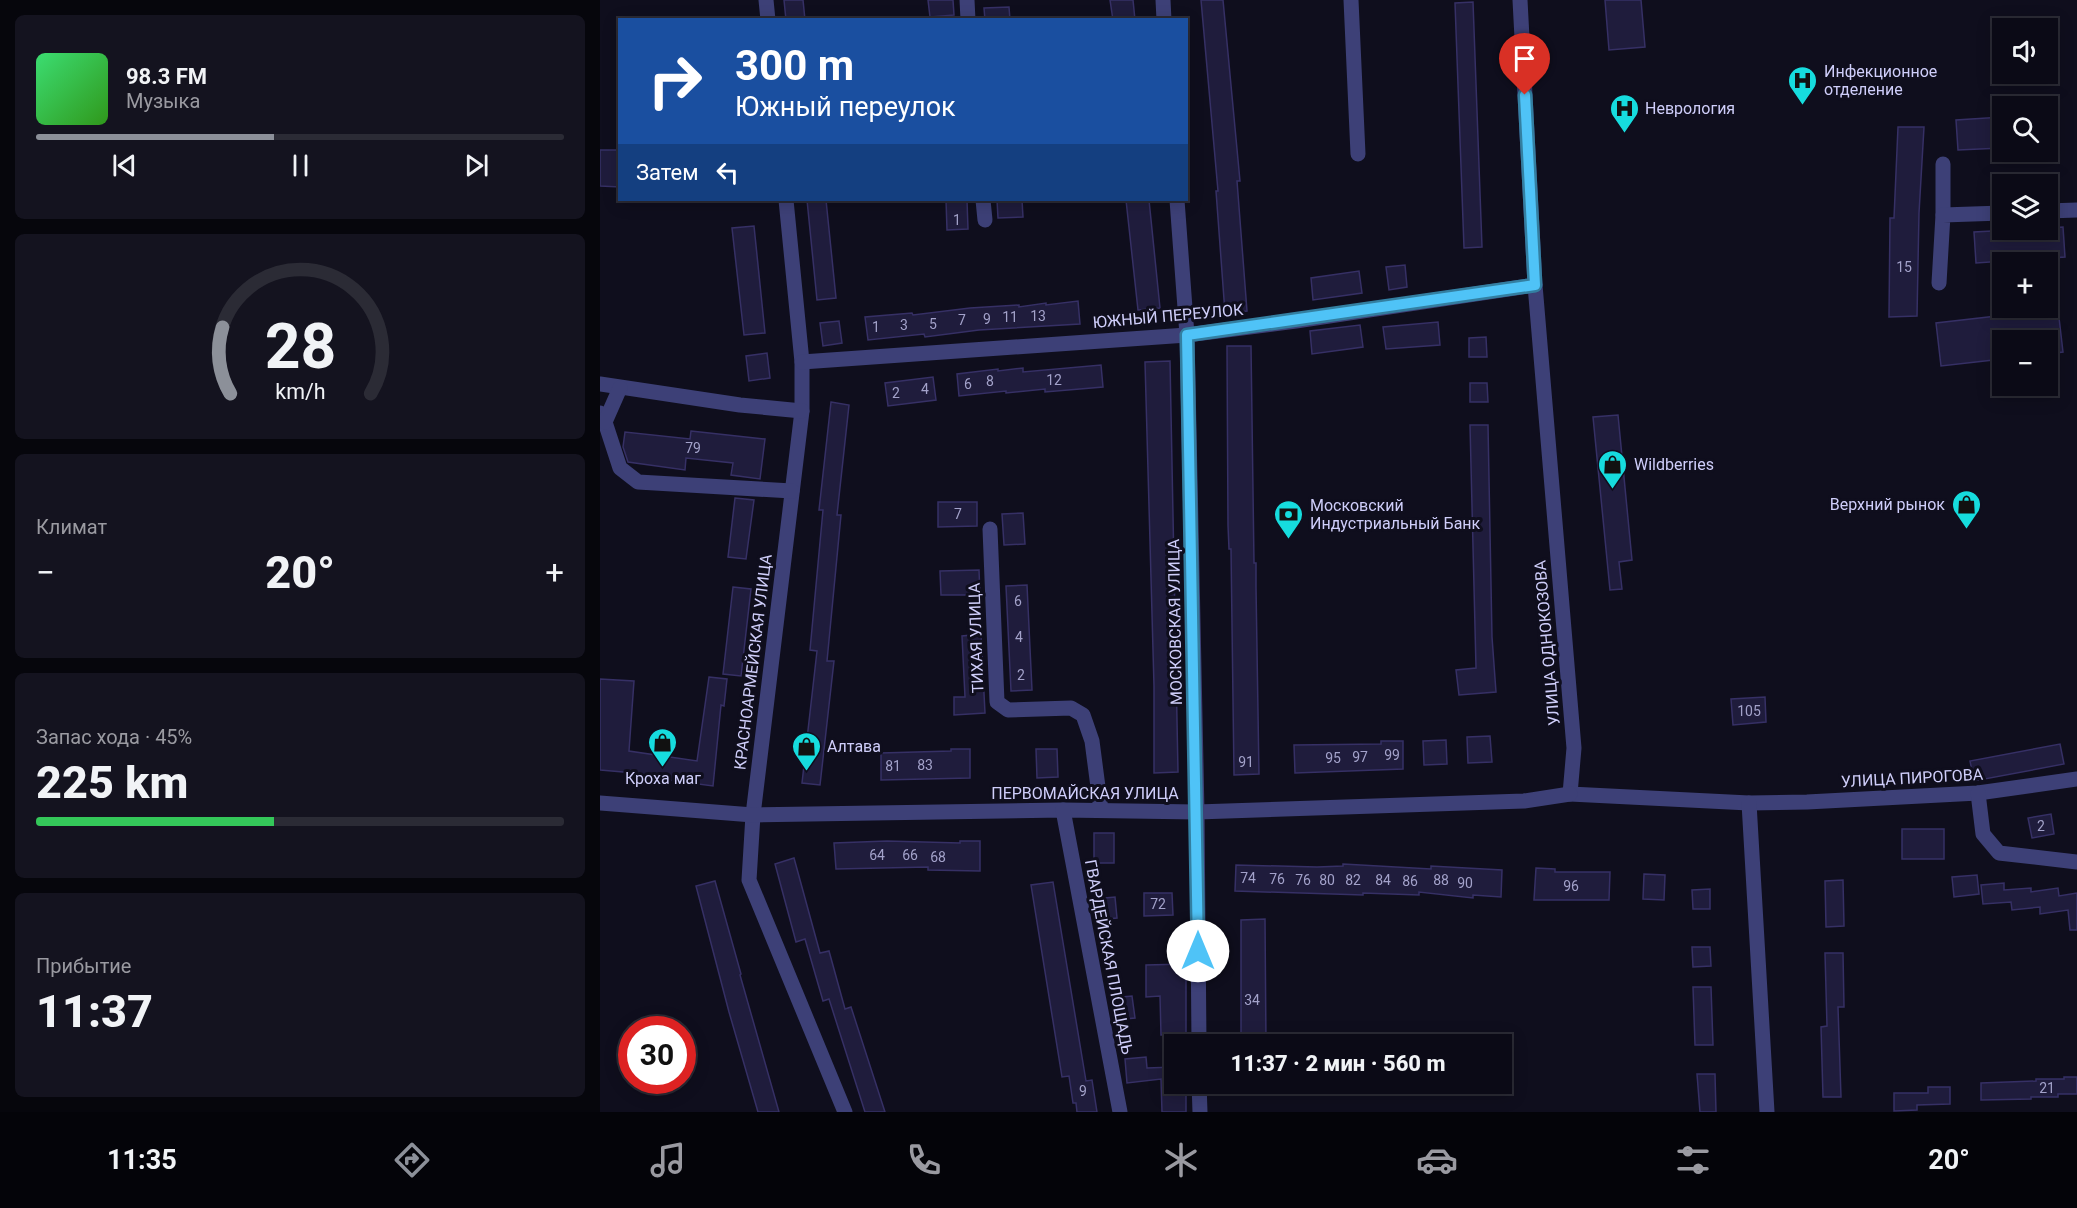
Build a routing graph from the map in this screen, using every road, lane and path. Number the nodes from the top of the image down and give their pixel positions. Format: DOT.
graph roads {
  1 [pos="766,0"];
  2 [pos="967,0"];
  3 [pos="1163,0"];
  4 [pos="1351,0"];
  5 [pos="1520,0"];
  6 [pos="768,18"];
  7 [pos="968,18"];
  8 [pos="1164,18"];
  9 [pos="1358,154"];
  10 [pos="1943,164"];
  11 [pos="786,201"];
  12 [pos="983,201"];
  13 [pos="1177,201"];
  14 [pos="2077,210"];
  15 [pos="2058,211"];
  16 [pos="1992,213"];
  17 [pos="1943,215"];
  18 [pos="985,219"];
  19 [pos="1940,283"];
  20 [pos="1535,285"];
  21 [pos="1187,335"];
  22 [pos="802,362"];
  23 [pos="600,384"];
  24 [pos="620,388"];
  25 [pos="802,411"];
  26 [pos="602,417"];
  27 [pos="792,491"];
  28 [pos="990,529"];
  29 [pos="2077,779"];
  30 [pos="1978,793"];
  31 [pos="1570,794"];
  32 [pos="600,803"];
  33 [pos="1749,803"];
  34 [pos="1063,810"];
  35 [pos="1101,810"];
  36 [pos="1197,812"];
  37 [pos="753,815"];
  38 [pos="2077,862"];
  39 [pos="1199,1034"];
  40 [pos="1199,1094"];
  41 [pos="845,1112"];
  42 [pos="1120,1112"];
  43 [pos="1200,1112"];
  44 [pos="1767,1112"];
  1 -- 6 [label="street"];
  2 -- 7 [label="street"];
  3 -- 8 [label="street"];
  4 -- 9 [label="street"];
  5 -- 20 [label="street, УЛИЦА ОДНОКОЗОВА"];
  10 -- 17 [label="street"];
  11 -- 22 [label="street, КРАСНОАРМЕЙСКАЯ УЛИЦА"];
  12 -- 18 [label="street"];
  13 -- 21 [label="street, МОСКОВСКАЯ УЛИЦА"];
  14 -- 15 [label="street"];
  16 -- 17 [label="street"];
  17 -- 19 [label="street"];
  20 -- 21 [label="street, ЮЖНЫЙ ПЕРЕУЛОК"];
  20 -- 31 [label="street, УЛИЦА ОДНОКОЗОВА"];
  21 -- 22 [label="street, ЮЖНЫЙ ПЕРЕУЛОК"];
  21 -- 36 [label="street, МОСКОВСКАЯ УЛИЦА"];
  22 -- 25 [label="street, КРАСНОАРМЕЙСКАЯ УЛИЦА"];
  23 -- 24 [label="street"];
  24 -- 25 [label="street"];
  24 -- 26 [label="street"];
  25 -- 27 [label="street, КРАСНОАРМЕЙСКАЯ УЛИЦА"];
  26 -- 27 [label="street"];
  27 -- 37 [label="street, КРАСНОАРМЕЙСКАЯ УЛИЦА"];
  28 -- 35 [label="street, ТИХАЯ УЛИЦА"];
  29 -- 30 [label="street, УЛИЦА ПИРОГОВА"];
  30 -- 33 [label="street, УЛИЦА ПИРОГОВА"];
  30 -- 38 [label="street"];
  31 -- 33 [label="street"];
  31 -- 36 [label="street, ПЕРВОМАЙСКАЯ УЛИЦА"];
  32 -- 37 [label="street, ПЕРВОМАЙСКАЯ УЛИЦА"];
  33 -- 44 [label="street"];
  34 -- 35 [label="street, ПЕРВОМАЙСКАЯ УЛИЦА"];
  34 -- 37 [label="street, ПЕРВОМАЙСКАЯ УЛИЦА"];
  34 -- 42 [label="street, ГВАРДЕЙСКАЯ ПЛОЩАДЬ"];
  35 -- 36 [label="street, ПЕРВОМАЙСКАЯ УЛИЦА"];
  36 -- 39 [label="street, МОСКОВСКАЯ УЛИЦА"];
  37 -- 41 [label="street, КРАСНОАРМЕЙСКАЯ УЛИЦА"];
  40 -- 43 [label="street"];
}
